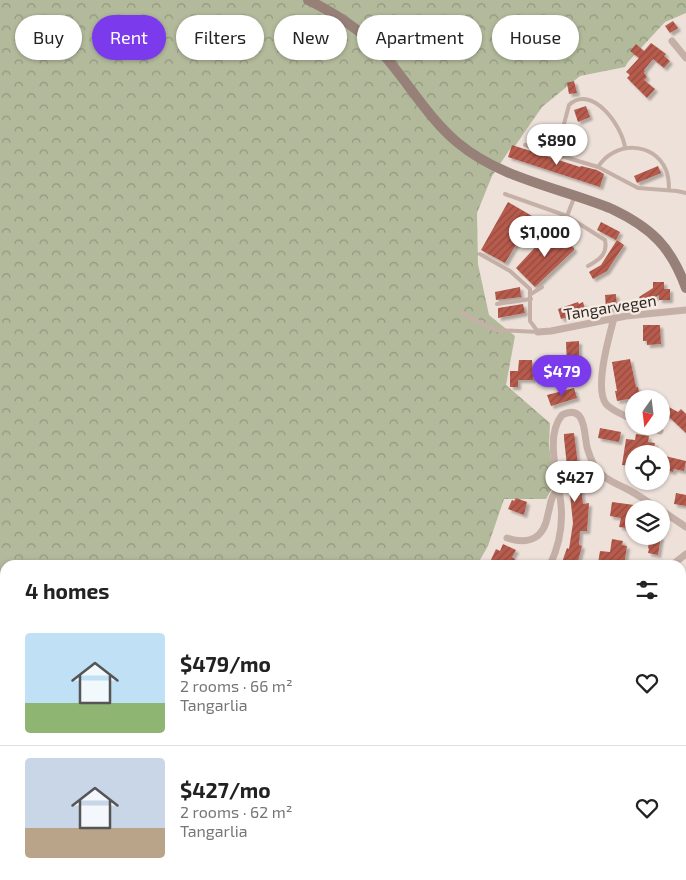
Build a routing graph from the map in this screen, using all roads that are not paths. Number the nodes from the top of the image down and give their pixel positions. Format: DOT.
graph roads {
  1 [pos="308,0"];
  2 [pos="672,42"];
  3 [pos="686,58"];
  4 [pos="524,145"];
  5 [pos="625,148"];
  6 [pos="556,154"];
  7 [pos="598,167"];
  8 [pos="669,190"];
  9 [pos="686,193"];
  10 [pos="505,194"];
  11 [pos="575,196"];
  12 [pos="566,216"];
  13 [pos="480,254"];
  14 [pos="588,266"];
  15 [pos="684,275"];
  16 [pos="542,287"];
  17 [pos="686,288"];
  18 [pos="531,297"];
  19 [pos="497,304"];
  20 [pos="686,310"];
  21 [pos="462,313"];
  22 [pos="614,318"];
  23 [pos="538,332"];
  24 [pos="625,415"];
  25 [pos="559,489"];
  26 [pos="644,500"];
  27 [pos="670,517"];
  28 [pos="686,527"];
  29 [pos="507,538"];
  30 [pos="552,560"];
  1 -- 11 [label="main road"];
  2 -- 3 [label="street"];
  4 -- 6 [label="lane"];
  5 -- 6 [label="lane"];
  5 -- 7 [label="lane"];
  5 -- 8 [label="lane"];
  6 -- 7 [label="lane"];
  7 -- 8 [label="lane"];
  8 -- 9 [label="lane"];
  10 -- 12 [label="lane"];
  11 -- 12 [label="lane"];
  11 -- 15 [label="main road"];
  12 -- 14 [label="lane"];
  13 -- 18 [label="lane"];
  15 -- 17 [label="main road"];
  16 -- 18 [label="lane"];
  18 -- 19 [label="lane"];
  18 -- 23 [label="lane"];
  20 -- 22 [label="street, Tangarvegen"];
  21 -- 23 [label="lane"];
  22 -- 23 [label="street, Tangarvegen"];
  22 -- 24 [label="street"];
  25 -- 26 [label="street"];
  25 -- 29 [label="street"];
  25 -- 30 [label="street"];
  27 -- 28 [label="street"];
}
